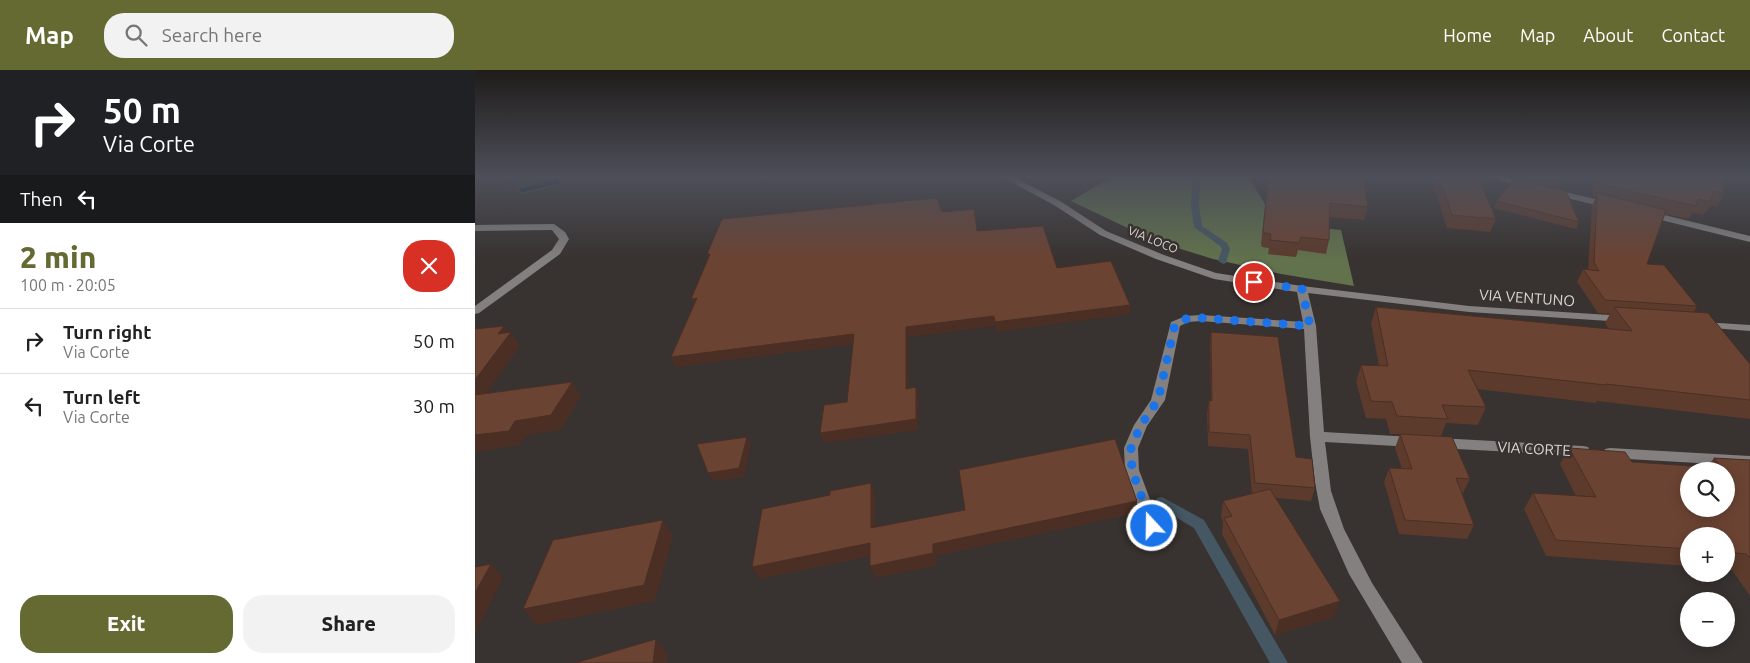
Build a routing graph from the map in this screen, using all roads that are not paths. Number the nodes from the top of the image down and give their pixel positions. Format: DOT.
graph roads {
  1 [pos="1058,205"];
  2 [pos="1606,205"];
  3 [pos="1616,207"];
  4 [pos="1635,212"];
  5 [pos="475,228"];
  6 [pos="1750,239"];
  7 [pos="1302,289"];
  8 [pos="475,311"];
  9 [pos="1632,320"];
  10 [pos="1691,324"];
  11 [pos="1310,326"];
  12 [pos="1750,328"];
  13 [pos="1317,437"];
  14 [pos="1750,461"];
  15 [pos="1152,526"];
  16 [pos="1413,663"];
  1 -- 7 [label="street, VIA LOCO"];
  2 -- 3 [label="street"];
  4 -- 6 [label="street"];
  5 -- 8 [label="street"];
  7 -- 9 [label="street, VIA VENTUNO"];
  7 -- 11 [label="street"];
  10 -- 12 [label="street"];
  11 -- 13 [label="street"];
  11 -- 15 [label="street"];
  13 -- 14 [label="street, VIA CORTE"];
  13 -- 16 [label="street"];
}
